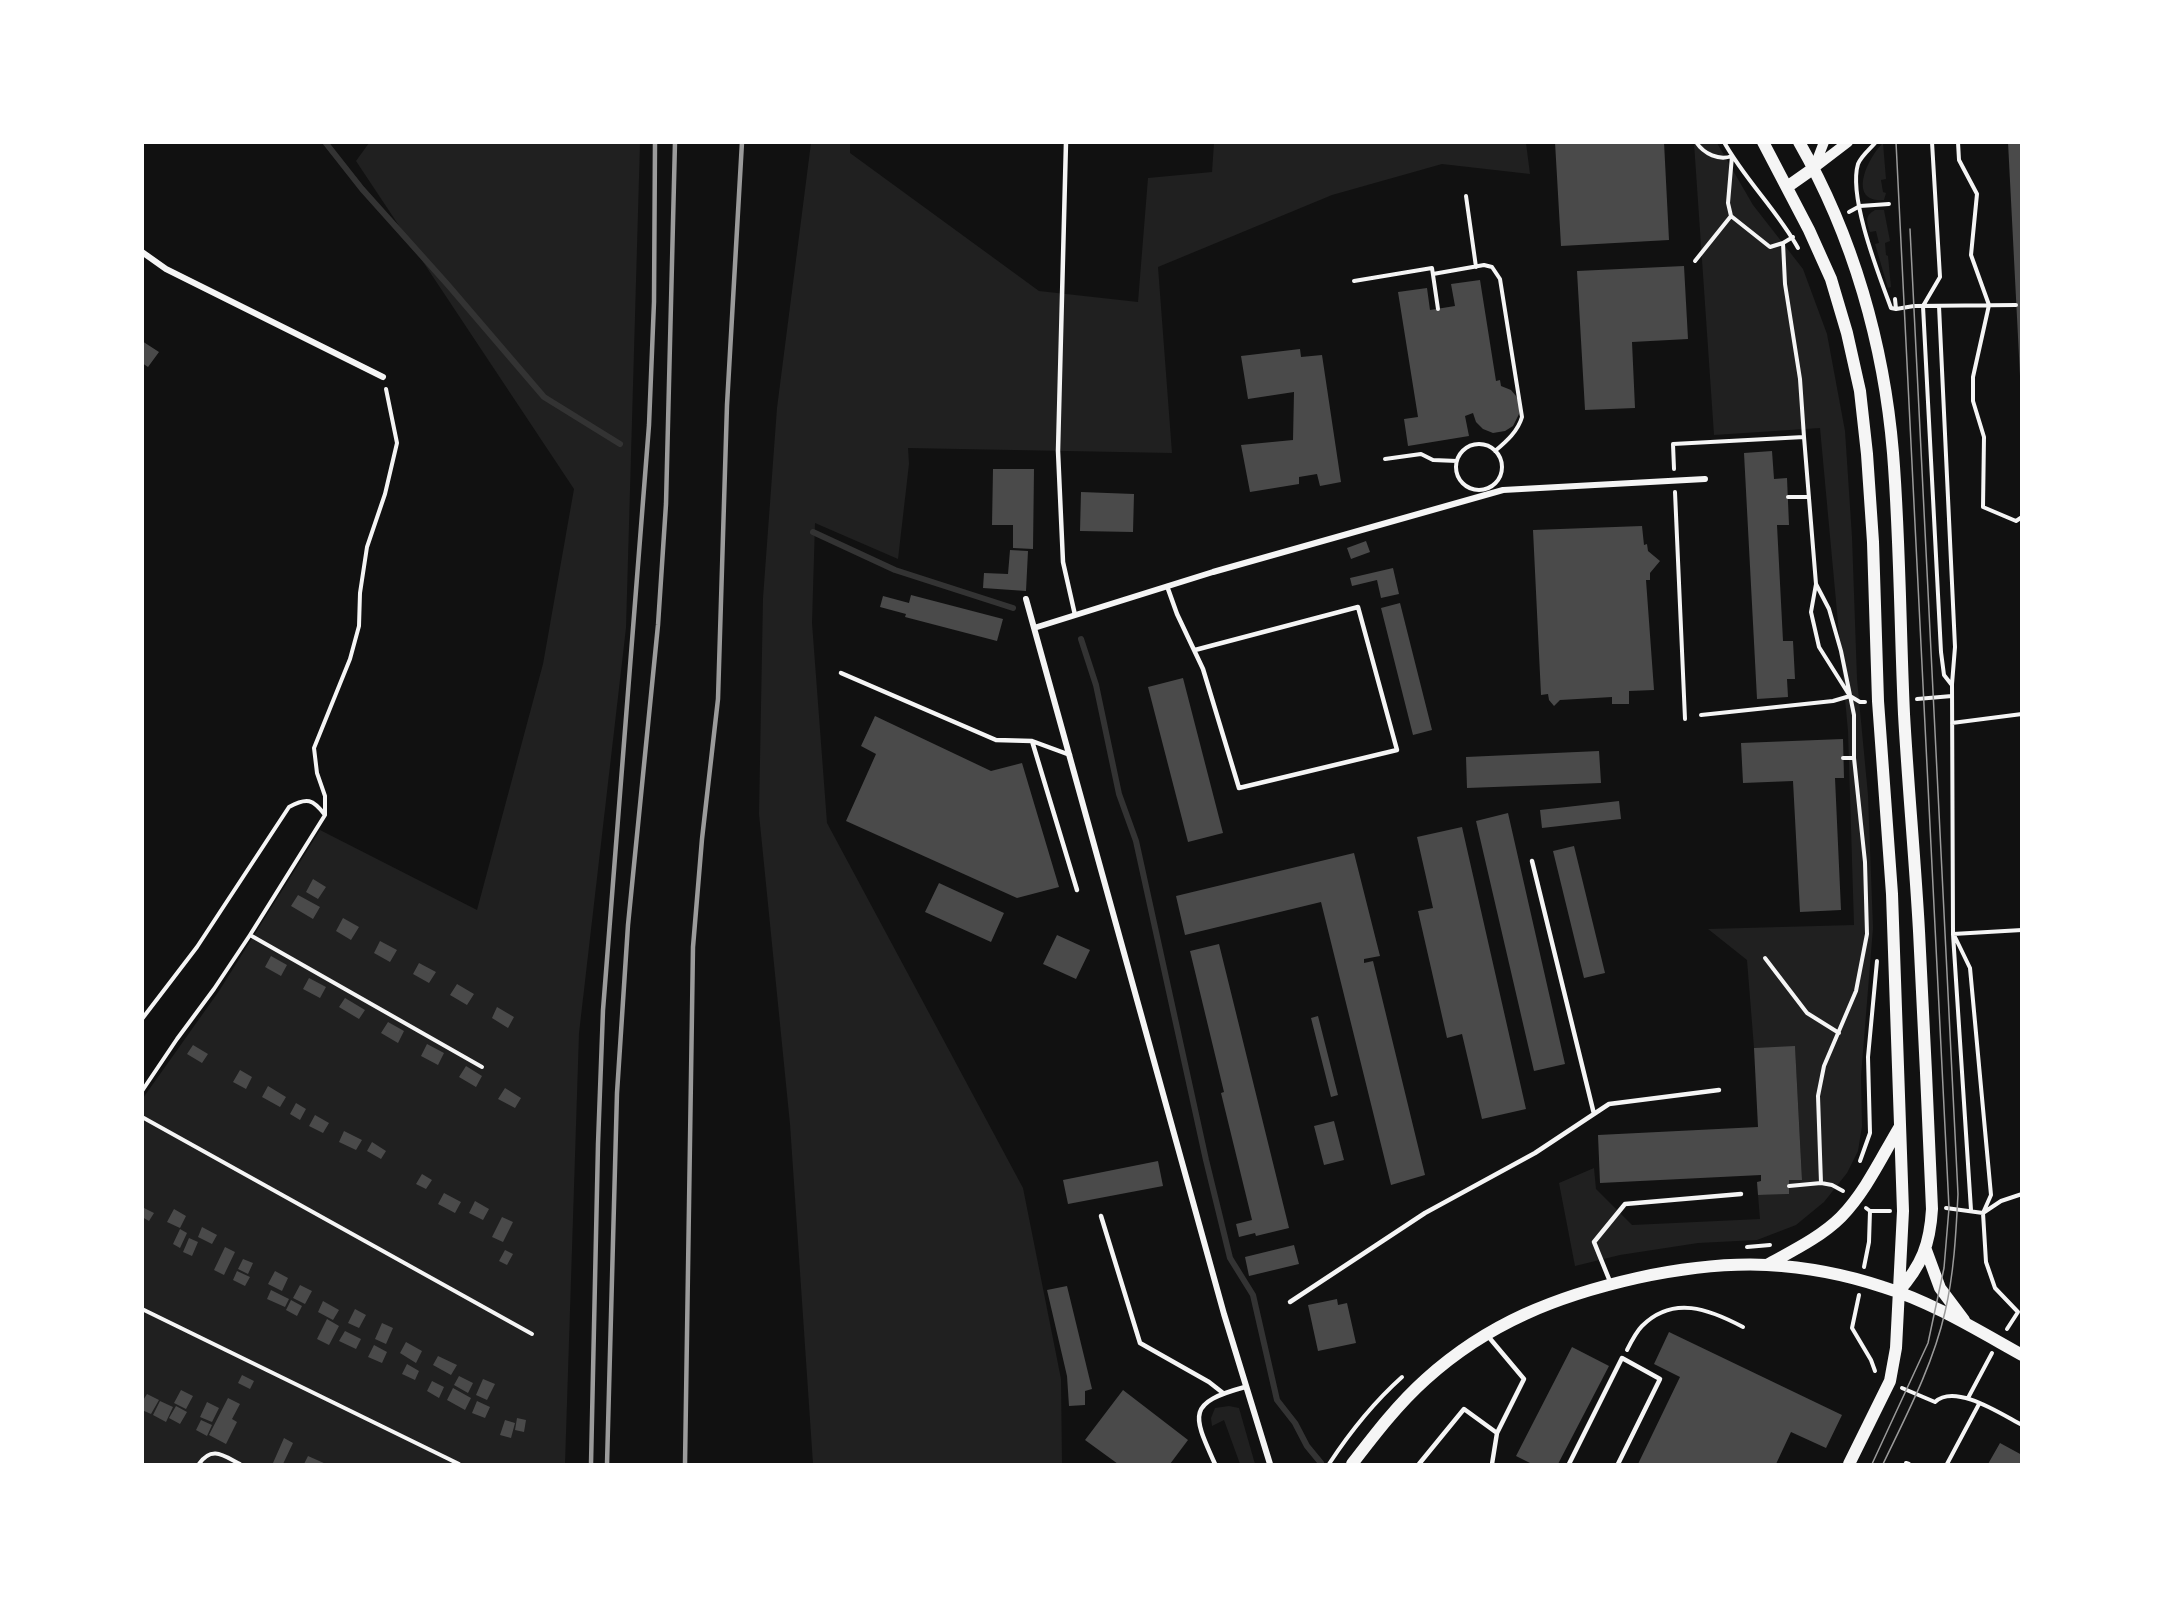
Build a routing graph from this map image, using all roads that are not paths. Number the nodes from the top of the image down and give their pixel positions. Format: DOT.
graph roads {
  1 [pos="1066,142"];
  2 [pos="1763,142"];
  3 [pos="1799,142"];
  4 [pos="1824,142"];
  5 [pos="1848,142"];
  6 [pos="1814,168"];
  7 [pos="1787,186"];
  8 [pos="143,254"];
  9 [pos="383,377"];
  10 [pos="1705,479"];
  11 [pos="1167,586"];
  12 [pos="1026,598"];
  13 [pos="1075,615"];
  14 [pos="1034,628"];
  15 [pos="1195,650"];
  16 [pos="841,673"];
  17 [pos="1032,741"];
  18 [pos="1070,755"];
  19 [pos="1532,861"];
  20 [pos="1077,890"];
  21 [pos="1719,1090"];
  22 [pos="1594,1114"];
  23 [pos="1900,1126"];
  24 [pos="1741,1194"];
  25 [pos="1101,1216"];
  26 [pos="1926,1250"];
  27 [pos="1767,1265"];
  28 [pos="1611,1284"];
  29 [pos="1898,1292"];
  30 [pos="1290,1302"];
  31 [pos="1969,1325"];
  32 [pos="1487,1335"];
  33 [pos="2022,1355"];
  34 [pos="1245,1387"];
  35 [pos="1223,1393"];
  36 [pos="1497,1433"];
  37 [pos="1215,1464"];
  38 [pos="1270,1464"];
  39 [pos="1352,1464"];
  40 [pos="1419,1464"];
  41 [pos="1492,1464"];
  42 [pos="1569,1464"];
  43 [pos="1618,1464"];
  44 [pos="1849,1464"];
  1 -- 13 [label="lane"];
  2 -- 7 [label="main road"];
  3 -- 6 [label="main road"];
  4 -- 6 [label="street"];
  5 -- 6 [label="street"];
  6 -- 7 [label="main road"];
  6 -- 26 [label="main road"];
  7 -- 23 [label="main road"];
  8 -- 9 [label="street"];
  10 -- 11 [label="street"];
  11 -- 13 [label="street"];
  11 -- 15 [label="lane"];
  12 -- 14 [label="street"];
  13 -- 14 [label="street"];
  14 -- 18 [label="street"];
  15 -- 15 [label="lane"];
  16 -- 17 [label="lane"];
  17 -- 18 [label="lane"];
  17 -- 20 [label="lane"];
  18 -- 34 [label="street"];
  19 -- 22 [label="lane"];
  21 -- 22 [label="lane"];
  22 -- 30 [label="lane"];
  23 -- 27 [label="main road"];
  23 -- 29 [label="main road"];
  24 -- 28 [label="lane"];
  25 -- 35 [label="lane"];
  26 -- 29 [label="main road"];
  26 -- 31 [label="main road"];
  27 -- 28 [label="main road"];
  27 -- 29 [label="main road"];
  28 -- 32 [label="main road"];
  29 -- 31 [label="main road"];
  29 -- 44 [label="main road"];
  31 -- 33 [label="main road"];
  32 -- 36 [label="lane"];
  32 -- 39 [label="main road"];
  34 -- 35 [label="lane"];
  34 -- 38 [label="street"];
  35 -- 37 [label="lane"];
  36 -- 40 [label="lane"];
  36 -- 41 [label="lane"];
  42 -- 43 [label="lane"];
}
